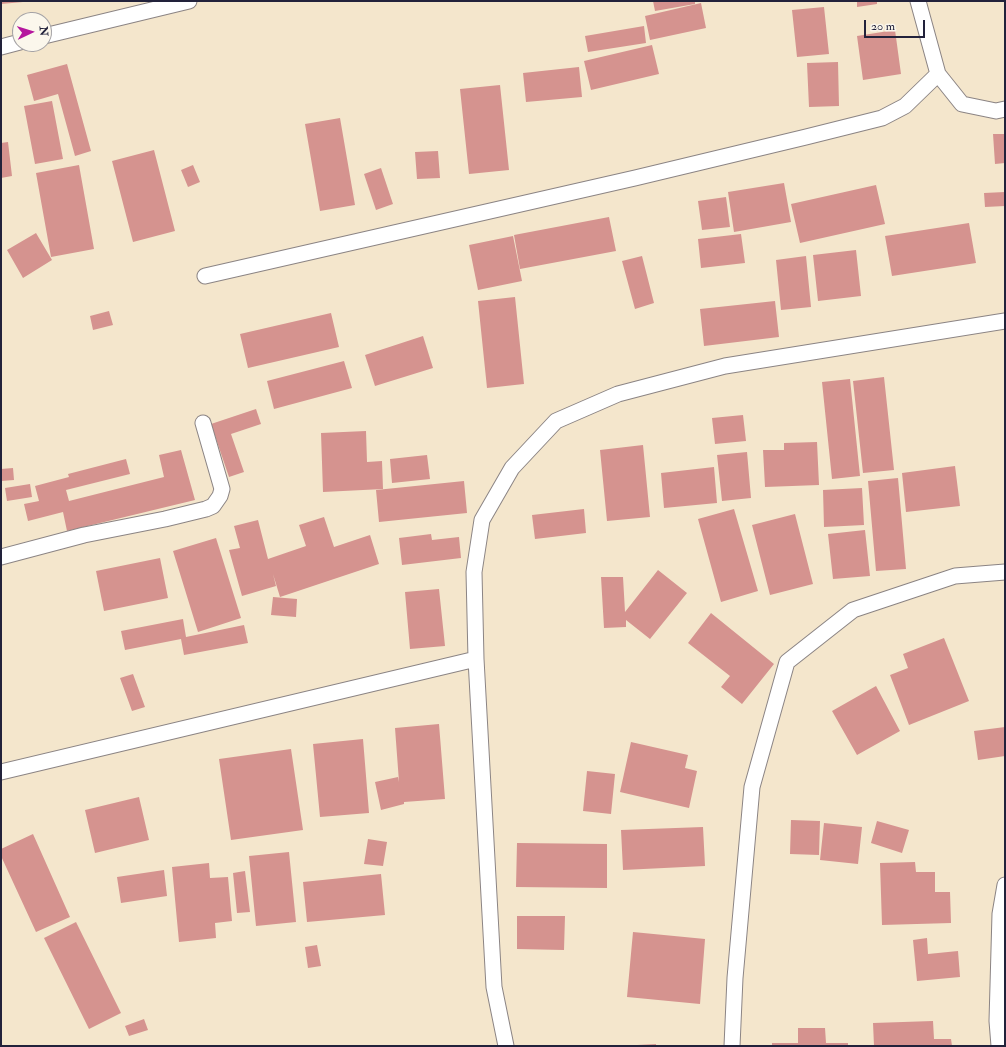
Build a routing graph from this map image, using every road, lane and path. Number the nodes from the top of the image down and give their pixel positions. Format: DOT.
graph roads {
  1 [pos="189,1"];
  2 [pos="918,1"];
  3 [pos="52,34"];
  4 [pos="12,44"];
  5 [pos="1,47"];
  6 [pos="938,74"];
  7 [pos="1005,109"];
  8 [pos="205,276"];
  9 [pos="1005,321"];
  10 [pos="203,423"];
  11 [pos="1,557"];
  12 [pos="1005,572"];
  13 [pos="476,659"];
  14 [pos="1,772"];
  15 [pos="1005,885"];
  16 [pos="506,1046"];
  17 [pos="732,1046"];
  18 [pos="1000,1046"];
  1 -- 3 [label="street"];
  2 -- 6 [label="street"];
  4 -- 5 [label="street"];
  6 -- 7 [label="street"];
  6 -- 8 [label="street"];
  9 -- 13 [label="street"];
  10 -- 11 [label="street"];
  12 -- 17 [label="street"];
  13 -- 14 [label="street"];
  13 -- 16 [label="street"];
  15 -- 18 [label="street"];
}
